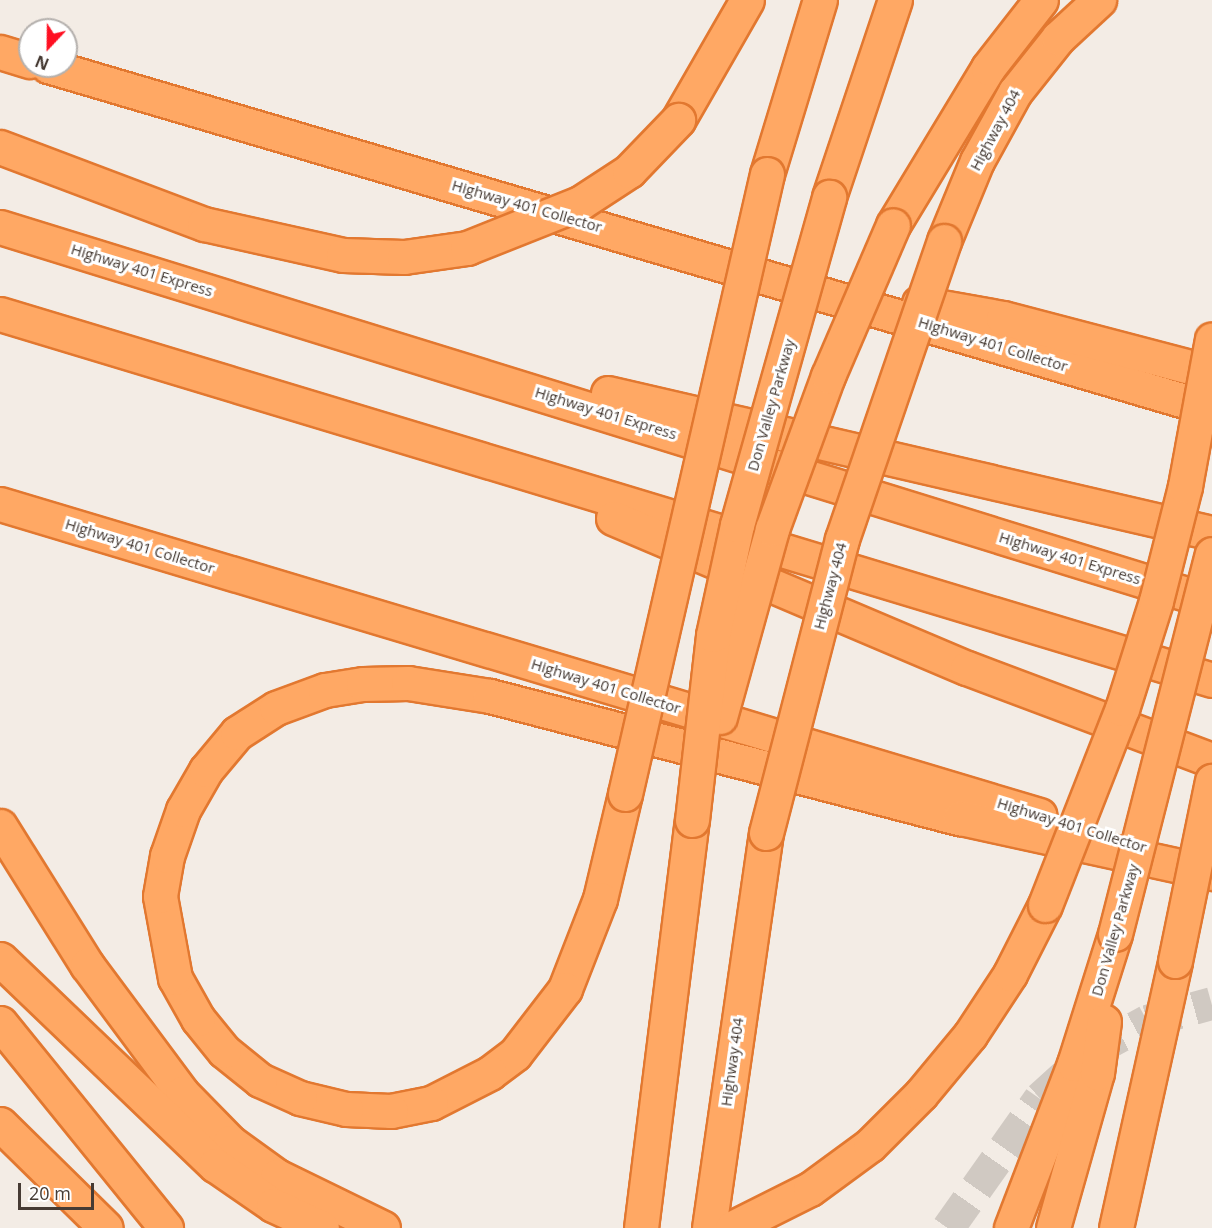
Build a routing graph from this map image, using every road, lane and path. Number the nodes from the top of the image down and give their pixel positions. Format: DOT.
graph roads {
  1 [pos="747,0"];
  2 [pos="820,0"];
  3 [pos="895,0"];
  4 [pos="1041,0"];
  5 [pos="1099,0"];
  6 [pos="0,52"];
  7 [pos="18,57"];
  8 [pos="78,75"];
  9 [pos="0,147"];
  10 [pos="0,227"];
  11 [pos="768,276"];
  12 [pos="0,314"];
  13 [pos="346,332"];
  14 [pos="1212,339"];
  15 [pos="1212,373"];
  16 [pos="1212,409"];
  17 [pos="463,454"];
  18 [pos="0,504"];
  19 [pos="1212,533"];
  20 [pos="1212,554"];
  21 [pos="1212,602"];
  22 [pos="1212,680"];
  23 [pos="1212,760"];
  24 [pos="1212,781"];
  25 [pos="692,820"];
  26 [pos="0,826"];
  27 [pos="1212,867"];
  28 [pos="1212,873"];
  29 [pos="1115,934"];
  30 [pos="0,959"];
  31 [pos="0,1023"];
  32 [pos="0,1124"];
  33 [pos="106,1228"];
  34 [pos="166,1228"];
  35 [pos="322,1228"];
  36 [pos="383,1228"];
  37 [pos="641,1228"];
  38 [pos="709,1228"];
  39 [pos="732,1228"];
  40 [pos="1011,1228"];
  41 [pos="1053,1228"];
  42 [pos="1116,1228"];
  1 -- 9 [label="highway, bridge"];
  2 -- 28 [label="highway, bridge"];
  3 -- 25 [label="highway, Don Valley Parkway, bridge"];
  4 -- 25 [label="highway, bridge"];
  5 -- 38 [label="highway, Highway 404, bridge"];
  6 -- 7 [label="highway"];
  8 -- 11 [label="highway, Highway 401 Collector"];
  10 -- 13 [label="highway, Highway 401 Express"];
  11 -- 15 [label="highway"];
  11 -- 16 [label="highway, Highway 401 Collector"];
  12 -- 17 [label="highway"];
  13 -- 19 [label="highway"];
  13 -- 21 [label="highway, Highway 401 Express"];
  14 -- 39 [label="highway, bridge"];
  17 -- 22 [label="highway"];
  17 -- 23 [label="highway"];
  18 -- 27 [label="highway, Highway 401 Collector"];
  20 -- 29 [label="highway, Don Valley Parkway, bridge"];
  24 -- 42 [label="highway, bridge"];
  25 -- 37 [label="highway"];
  26 -- 36 [label="highway"];
  29 -- 40 [label="highway, Don Valley Parkway"];
  29 -- 41 [label="highway"];
  30 -- 35 [label="highway"];
  31 -- 34 [label="highway"];
  32 -- 33 [label="highway"];
}
